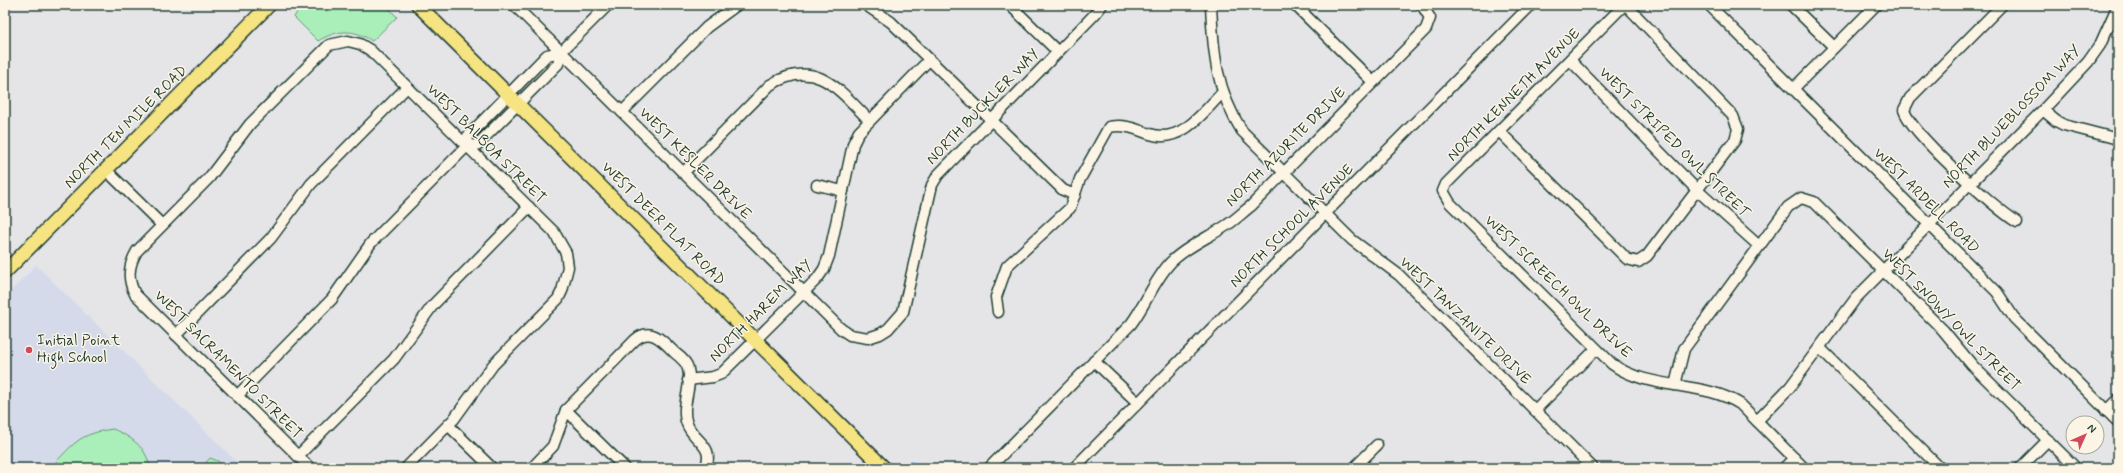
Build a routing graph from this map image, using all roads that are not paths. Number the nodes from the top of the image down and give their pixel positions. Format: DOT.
graph roads {
  1 [pos="269,5"];
  2 [pos="418,5"];
  3 [pos="514,5"];
  4 [pos="608,5"];
  5 [pos="737,5"];
  6 [pos="866,5"];
  7 [pos="1010,5"];
  8 [pos="1102,5"];
  9 [pos="1211,5"];
  10 [pos="1295,5"];
  11 [pos="1422,5"];
  12 [pos="1531,5"];
  13 [pos="1625,5"];
  14 [pos="1709,5"];
  15 [pos="1791,5"];
  16 [pos="1876,5"];
  17 [pos="2002,5"];
  18 [pos="2118,5"];
  19 [pos="1834,47"];
  20 [pos="561,52"];
  21 [pos="1058,52"];
  22 [pos="930,60"];
  23 [pos="1570,60"];
  24 [pos="1373,82"];
  25 [pos="407,87"];
  26 [pos="1793,89"];
  27 [pos="1223,92"];
  28 [pos="508,94"];
  29 [pos="518,104"];
  30 [pos="2044,110"];
  31 [pos="622,112"];
  32 [pos="869,120"];
  33 [pos="990,120"];
  34 [pos="1499,131"];
  35 [pos="2118,139"];
  36 [pos="467,146"];
  37 [pos="106,170"];
  38 [pos="683,173"];
  39 [pos="1284,173"];
  40 [pos="1970,183"];
  41 [pos="817,185"];
  42 [pos="1698,190"];
  43 [pos="843,191"];
  44 [pos="1443,191"];
  45 [pos="1075,195"];
  46 [pos="528,207"];
  47 [pos="1325,214"];
  48 [pos="2016,222"];
  49 [pos="1928,224"];
  50 [pos="162,225"];
  51 [pos="1759,246"];
  52 [pos="1883,270"];
  53 [pos="5,272"];
  54 [pos="804,292"];
  55 [pos="998,312"];
  56 [pos="176,335"];
  57 [pos="859,338"];
  58 [pos="756,340"];
  59 [pos="1596,348"];
  60 [pos="1820,348"];
  61 [pos="1094,361"];
  62 [pos="688,380"];
  63 [pos="1675,385"];
  64 [pos="237,396"];
  65 [pos="2118,399"];
  66 [pos="1138,404"];
  67 [pos="566,410"];
  68 [pos="1535,410"];
  69 [pos="2106,411"];
  70 [pos="1757,421"];
  71 [pos="2118,422"];
  72 [pos="448,425"];
  73 [pos="2048,440"];
  74 [pos="1377,445"];
  75 [pos="298,456"];
  76 [pos="1794,458"];
  77 [pos="310,468"];
  78 [pos="406,468"];
  79 [pos="492,468"];
  80 [pos="532,468"];
  81 [pos="625,468"];
  82 [pos="705,468"];
  83 [pos="884,468"];
  84 [pos="989,468"];
  85 [pos="1074,468"];
  86 [pos="1354,468"];
  87 [pos="1593,468"];
  88 [pos="1784,468"];
  89 [pos="1804,468"];
  90 [pos="1940,468"];
  91 [pos="2020,468"];
  92 [pos="2076,468"];
  1 -- 37 [label="main road, NORTH TEN MILE ROAD"];
  2 -- 28 [label="main road, WEST DEER FLAT ROAD"];
  3 -- 20 [label="street, WEST KESLER DRIVE"];
  4 -- 20 [label="street"];
  5 -- 31 [label="street"];
  6 -- 22 [label="street"];
  7 -- 21 [label="street"];
  8 -- 21 [label="street, NORTH BUCKLER WAY"];
  9 -- 27 [label="street, WEST TANZANITE DRIVE"];
  10 -- 24 [label="street"];
  11 -- 24 [label="street, NORTH AZURITE DRIVE"];
  12 -- 47 [label="street, NORTH SCHOOL AVENUE"];
  13 -- 23 [label="street, NORTH KENNETH AVENUE"];
  13 -- 42 [label="street"];
  14 -- 26 [label="street, WEST ARDELL ROAD"];
  15 -- 19 [label="street"];
  16 -- 19 [label="street"];
  17 -- 40 [label="street"];
  18 -- 30 [label="street, NORTH BLUEBLOSSOM WAY"];
  19 -- 26 [label="street"];
  20 -- 28 [label="street"];
  20 -- 29 [label="street"];
  20 -- 31 [label="street, WEST KESLER DRIVE"];
  21 -- 33 [label="street, NORTH BUCKLER WAY"];
  22 -- 32 [label="street, NORTH HAREM WAY"];
  22 -- 33 [label="street"];
  23 -- 34 [label="street, NORTH KENNETH AVENUE"];
  23 -- 42 [label="street, WEST STRIPED OWL STREET"];
  24 -- 39 [label="street, NORTH AZURITE DRIVE"];
  25 -- 36 [label="street, WEST BALBOA STREET"];
  25 -- 50 [label="street, WEST BALBOA STREET"];
  25 -- 56 [label="street"];
  26 -- 49 [label="street, WEST ARDELL ROAD"];
  27 -- 39 [label="street, WEST TANZANITE DRIVE"];
  27 -- 45 [label="street"];
  28 -- 29 [label="main road, WEST DEER FLAT ROAD"];
  28 -- 36 [label="street"];
  29 -- 36 [label="street"];
  29 -- 58 [label="main road, WEST DEER FLAT ROAD"];
  30 -- 35 [label="street"];
  30 -- 40 [label="street, NORTH BLUEBLOSSOM WAY"];
  31 -- 38 [label="street, WEST KESLER DRIVE"];
  32 -- 38 [label="street"];
  32 -- 43 [label="street, NORTH HAREM WAY"];
  33 -- 45 [label="street"];
  33 -- 57 [label="street, NORTH BUCKLER WAY"];
  34 -- 42 [label="street"];
  34 -- 44 [label="street, NORTH KENNETH AVENUE"];
  36 -- 46 [label="street, WEST BALBOA STREET"];
  36 -- 64 [label="street"];
  37 -- 50 [label="street"];
  37 -- 53 [label="main road, NORTH TEN MILE ROAD"];
  38 -- 54 [label="street, WEST KESLER DRIVE"];
  39 -- 47 [label="street, WEST TANZANITE DRIVE"];
  39 -- 61 [label="street, NORTH AZURITE DRIVE"];
  40 -- 48 [label="street"];
  40 -- 49 [label="street, NORTH BLUEBLOSSOM WAY"];
  41 -- 43 [label="street"];
  42 -- 51 [label="street, WEST STRIPED OWL STREET"];
  43 -- 54 [label="street, NORTH HAREM WAY"];
  44 -- 59 [label="street, WEST SCREECH OWL DRIVE"];
  45 -- 55 [label="street"];
  46 -- 72 [label="street, WEST BALBOA STREET"];
  46 -- 75 [label="street"];
  47 -- 66 [label="street, NORTH SCHOOL AVENUE"];
  47 -- 68 [label="street, WEST TANZANITE DRIVE"];
  49 -- 52 [label="street, NORTH BLUEBLOSSOM WAY"];
  49 -- 69 [label="street, WEST ARDELL ROAD"];
  50 -- 56 [label="street, WEST SACRAMENTO STREET"];
  51 -- 52 [label="street, WEST SNOWY OWL STREET"];
  51 -- 63 [label="street"];
  52 -- 60 [label="street, NORTH BLUEBLOSSOM WAY"];
  52 -- 73 [label="street, WEST SNOWY OWL STREET"];
  54 -- 57 [label="street, WEST KESLER DRIVE"];
  54 -- 58 [label="street, NORTH HAREM WAY"];
  56 -- 64 [label="street, WEST SACRAMENTO STREET"];
  58 -- 62 [label="street, NORTH HAREM WAY"];
  58 -- 83 [label="main road, WEST DEER FLAT ROAD"];
  59 -- 63 [label="street, WEST SCREECH OWL DRIVE"];
  59 -- 68 [label="street"];
  60 -- 70 [label="street, NORTH BLUEBLOSSOM WAY"];
  60 -- 90 [label="street"];
  61 -- 66 [label="street"];
  61 -- 84 [label="street, NORTH AZURITE DRIVE"];
  62 -- 67 [label="street"];
  62 -- 82 [label="street"];
  63 -- 70 [label="street, WEST SCREECH OWL DRIVE"];
  64 -- 75 [label="street, WEST SACRAMENTO STREET"];
  65 -- 69 [label="street"];
  66 -- 85 [label="street, NORTH SCHOOL AVENUE"];
  67 -- 80 [label="street"];
  67 -- 81 [label="street"];
  68 -- 87 [label="street, WEST TANZANITE DRIVE"];
  69 -- 71 [label="street, WEST ARDELL ROAD"];
  70 -- 76 [label="street, WEST SCREECH OWL DRIVE"];
  72 -- 78 [label="street"];
  72 -- 79 [label="street"];
  73 -- 91 [label="street"];
  73 -- 92 [label="street, WEST SNOWY OWL STREET"];
  74 -- 86 [label="street"];
  75 -- 77 [label="street, WEST SACRAMENTO STREET"];
  76 -- 88 [label="street"];
  76 -- 89 [label="street, WEST SCREECH OWL DRIVE"];
}
